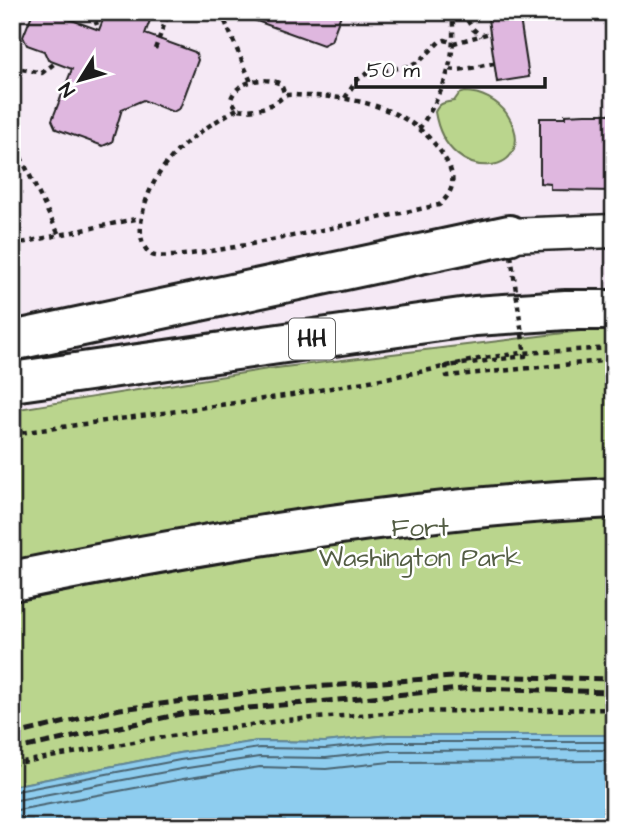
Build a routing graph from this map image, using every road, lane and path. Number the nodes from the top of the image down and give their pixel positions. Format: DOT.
graph roads {
  1 [pos="92,12"];
  2 [pos="169,12"];
  3 [pos="221,12"];
  4 [pos="463,12"];
  5 [pos="452,13"];
  6 [pos="97,25"];
  7 [pos="490,33"];
  8 [pos="481,36"];
  9 [pos="454,43"];
  10 [pos="155,49"];
  11 [pos="55,63"];
  12 [pos="495,63"];
  13 [pos="12,67"];
  14 [pos="450,69"];
  15 [pos="251,82"];
  16 [pos="285,95"];
  17 [pos="345,98"];
  18 [pos="237,109"];
  19 [pos="419,129"];
  20 [pos="12,139"];
  21 [pos="140,218"];
  22 [pos="614,231"];
  23 [pos="59,235"];
  24 [pos="510,245"];
  25 [pos="12,246"];
  26 [pos="614,310"];
  27 [pos="12,341"];
  28 [pos="614,348"];
  29 [pos="614,360"];
  30 [pos="12,382"];
  31 [pos="12,434"];
  32 [pos="614,498"];
  33 [pos="12,581"];
  34 [pos="614,709"];
  35 [pos="12,764"];
  1 -- 6 [label="path"];
  2 -- 10 [label="path"];
  3 -- 15 [label="path"];
  4 -- 5 [label="path"];
  4 -- 8 [label="path"];
  5 -- 9 [label="path"];
  7 -- 8 [label="path"];
  8 -- 9 [label="path"];
  9 -- 14 [label="path"];
  9 -- 17 [label="path"];
  11 -- 13 [label="path"];
  12 -- 14 [label="path"];
  14 -- 19 [label="path"];
  15 -- 16 [label="path"];
  15 -- 18 [label="path"];
  16 -- 17 [label="path"];
  16 -- 18 [label="path"];
  17 -- 19 [label="path"];
  18 -- 21 [label="path"];
  19 -- 21 [label="path"];
  20 -- 23 [label="path"];
  21 -- 23 [label="path"];
  22 -- 24 [label="main road"];
  23 -- 25 [label="path"];
  24 -- 27 [label="highway"];
  24 -- 29 [label="path, bridge"];
  26 -- 30 [label="highway, HH"];
  28 -- 31 [label="path"];
  32 -- 33 [label="highway"];
  34 -- 35 [label="path"];
}
